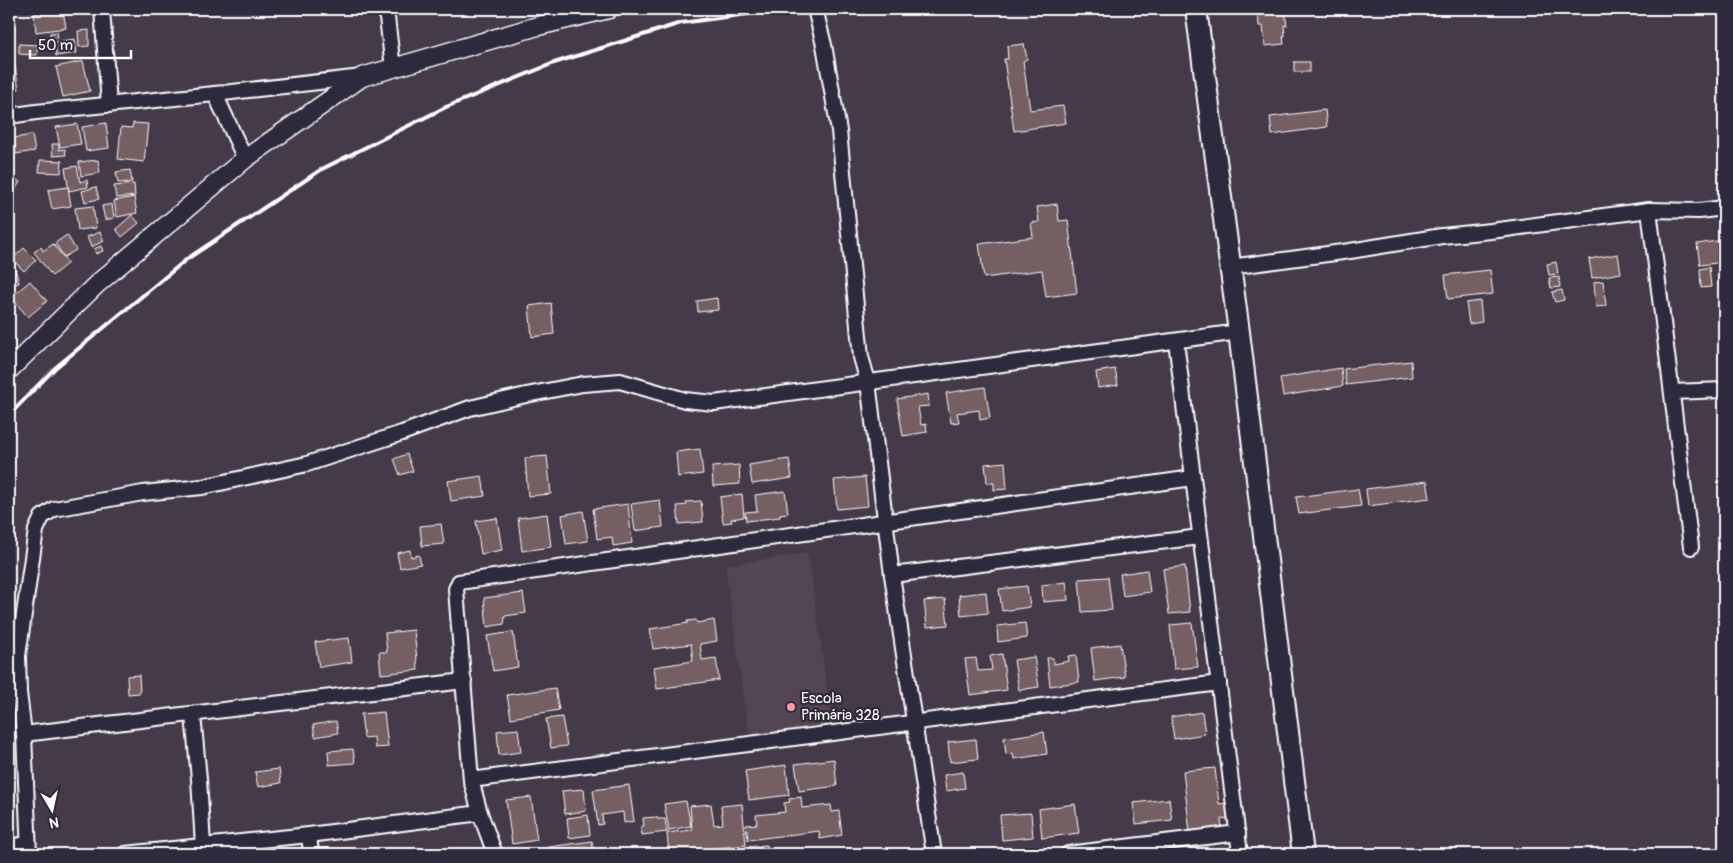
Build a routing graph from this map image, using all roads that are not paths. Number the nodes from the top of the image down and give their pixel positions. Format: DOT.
graph roads {
  1 [pos="102,9"];
  2 [pos="386,9"];
  3 [pos="609,9"];
  4 [pos="815,9"];
  5 [pos="1196,9"];
  6 [pos="393,68"];
  7 [pos="362,76"];
  8 [pos="216,94"];
  9 [pos="109,105"];
  10 [pos="9,116"];
  11 [pos="245,159"];
  12 [pos="1724,208"];
  13 [pos="1649,210"];
  14 [pos="1230,267"];
  15 [pos="1239,332"];
  16 [pos="1176,341"];
  17 [pos="9,370"];
  18 [pos="868,382"];
  19 [pos="1672,392"];
  20 [pos="1723,392"];
  21 [pos="1193,478"];
  22 [pos="886,522"];
  23 [pos="1200,537"];
  24 [pos="1691,547"];
  25 [pos="892,575"];
  26 [pos="464,681"];
  27 [pos="1219,683"];
  28 [pos="193,715"];
  29 [pos="915,723"];
  30 [pos="24,734"];
  31 [pos="471,780"];
  32 [pos="480,813"];
  33 [pos="1238,833"];
  34 [pos="309,835"];
  35 [pos="203,846"];
  36 [pos="9,847"];
  37 [pos="28,849"];
  38 [pos="125,854"];
  39 [pos="311,854"];
  40 [pos="495,854"];
  41 [pos="934,854"];
  42 [pos="1068,854"];
  43 [pos="1240,854"];
  44 [pos="1303,854"];
  1 -- 9 [label="street"];
  2 -- 6 [label="street"];
  3 -- 6 [label="street"];
  4 -- 18 [label="street"];
  5 -- 14 [label="main road"];
  6 -- 7 [label="street"];
  7 -- 8 [label="street"];
  7 -- 11 [label="street"];
  8 -- 9 [label="street"];
  8 -- 11 [label="street"];
  9 -- 10 [label="street"];
  11 -- 17 [label="street"];
  12 -- 13 [label="street"];
  13 -- 14 [label="street"];
  13 -- 19 [label="street"];
  14 -- 15 [label="main road"];
  15 -- 16 [label="street"];
  15 -- 44 [label="main road"];
  16 -- 18 [label="street"];
  16 -- 21 [label="street"];
  18 -- 22 [label="street"];
  18 -- 30 [label="street"];
  19 -- 20 [label="street"];
  19 -- 24 [label="street"];
  21 -- 22 [label="street"];
  21 -- 23 [label="street"];
  22 -- 25 [label="street"];
  22 -- 26 [label="street"];
  23 -- 25 [label="street"];
  23 -- 27 [label="street"];
  25 -- 29 [label="street"];
  26 -- 28 [label="street"];
  26 -- 31 [label="street"];
  27 -- 29 [label="street"];
  27 -- 33 [label="street"];
  28 -- 30 [label="street"];
  28 -- 35 [label="street"];
  29 -- 31 [label="street"];
  29 -- 41 [label="street"];
  30 -- 37 [label="street"];
  31 -- 32 [label="street"];
  32 -- 34 [label="street"];
  32 -- 40 [label="street"];
  33 -- 42 [label="street"];
  33 -- 43 [label="street"];
  34 -- 35 [label="street"];
  34 -- 39 [label="street"];
  35 -- 38 [label="street"];
  36 -- 37 [label="street"];
}
